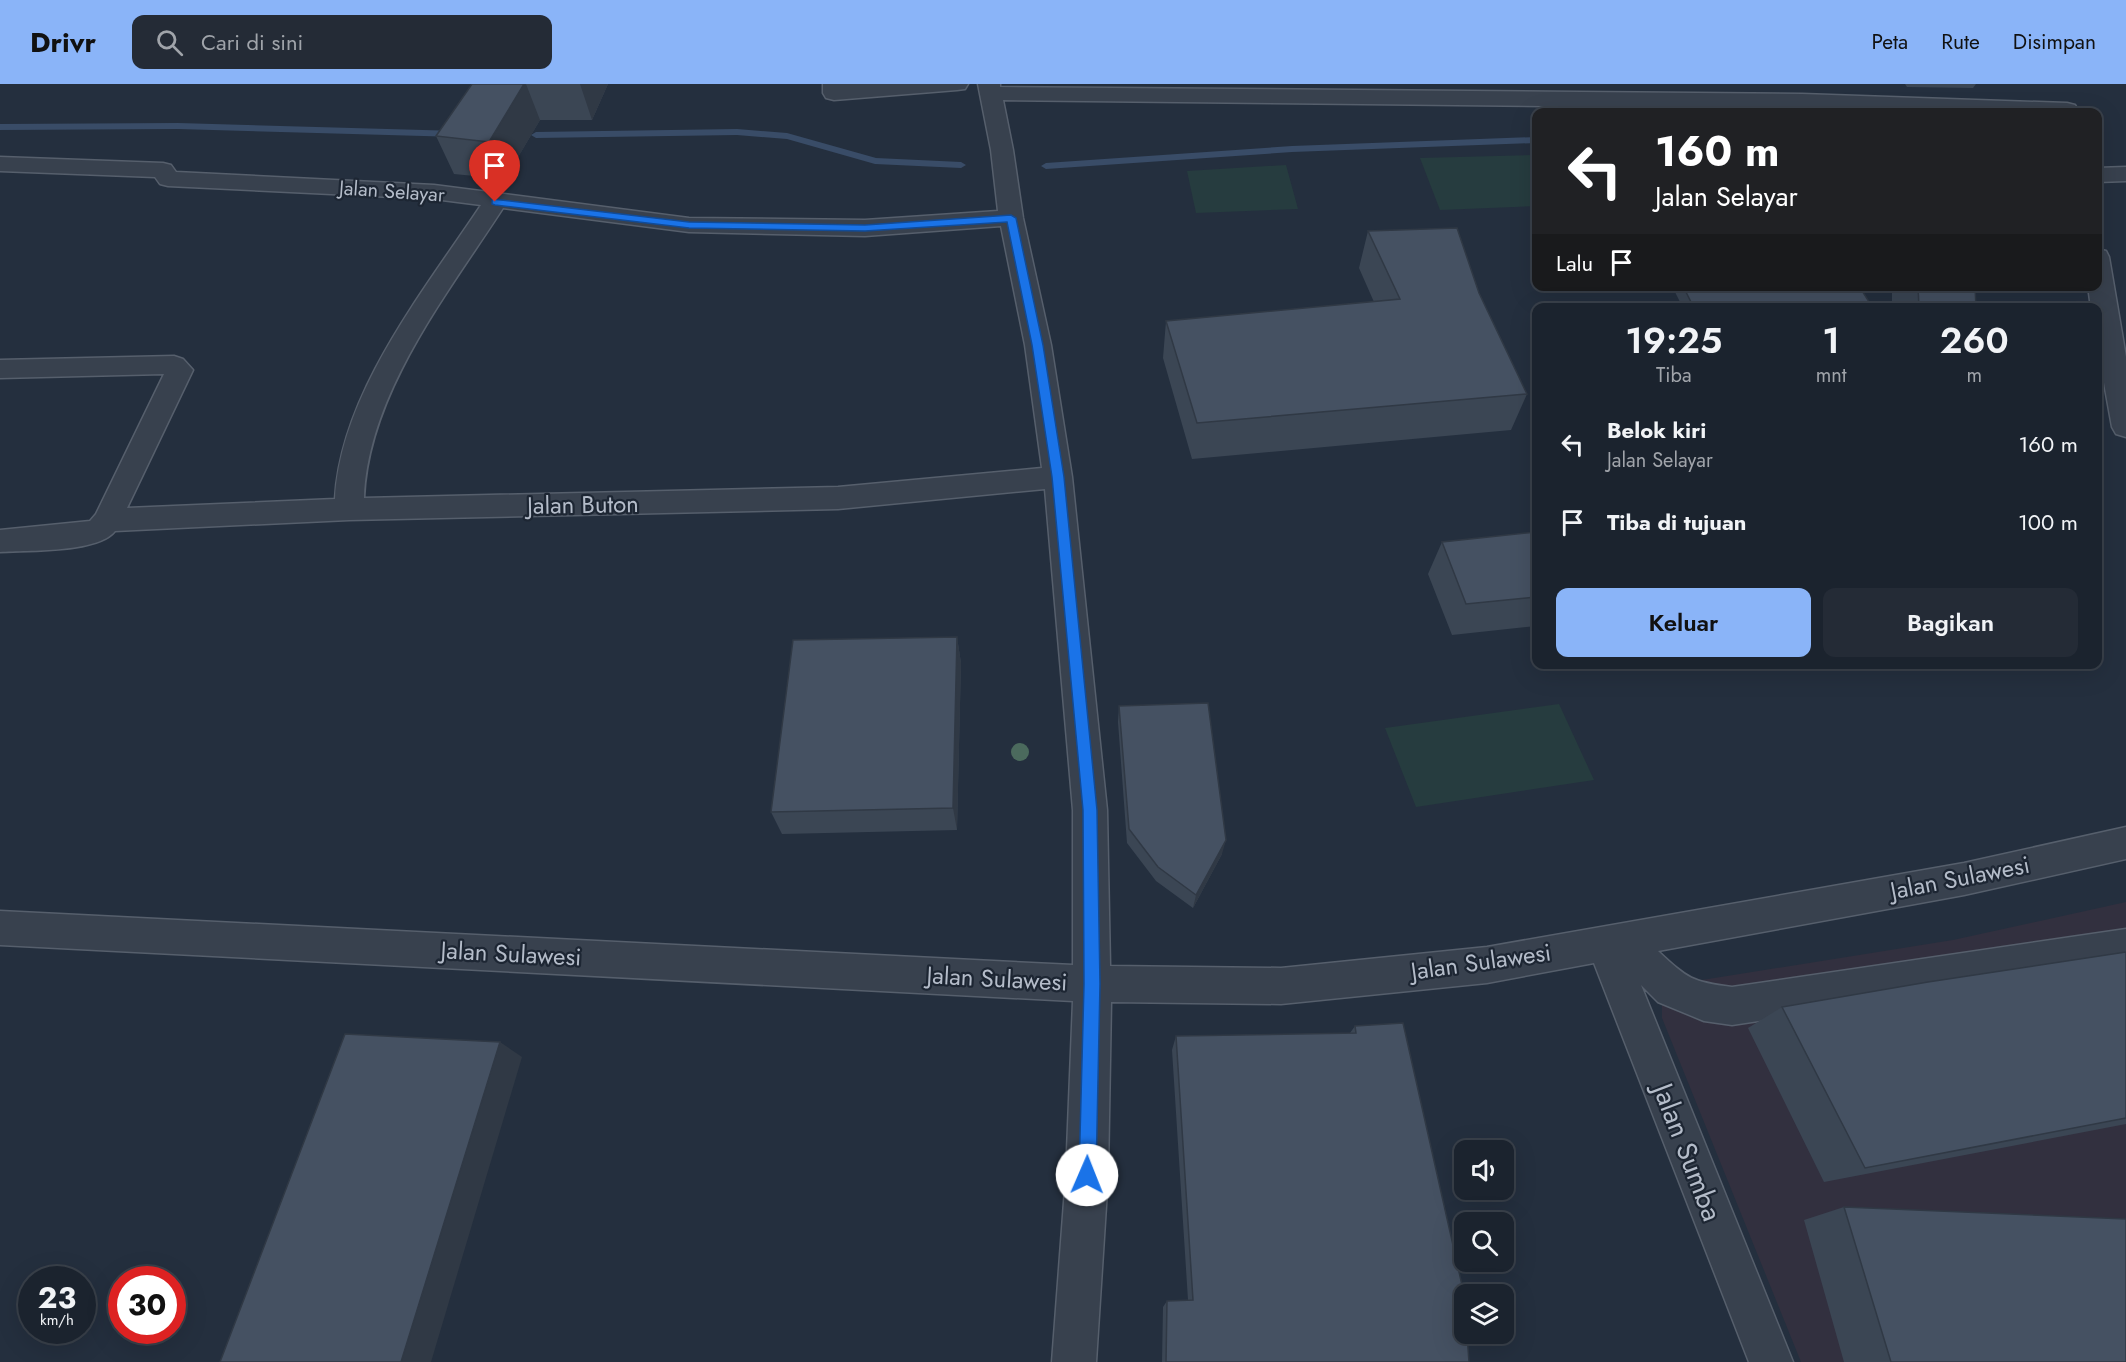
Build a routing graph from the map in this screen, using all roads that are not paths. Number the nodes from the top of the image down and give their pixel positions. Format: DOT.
graph roads {
  1 [pos="834,84"];
  2 [pos="957,84"];
  3 [pos="990,88"];
  4 [pos="2065,105"];
  5 [pos="0,164"];
  6 [pos="2126,174"];
  7 [pos="2102,175"];
  8 [pos="495,202"];
  9 [pos="1011,218"];
  10 [pos="2102,291"];
  11 [pos="0,369"];
  12 [pos="2126,427"];
  13 [pos="1058,477"];
  14 [pos="349,509"];
  15 [pos="107,520"];
  16 [pos="0,541"];
  17 [pos="2126,843"];
  18 [pos="0,928"];
  19 [pos="1613,941"];
  20 [pos="2126,947"];
  21 [pos="1092,984"];
  22 [pos="1074,1362"];
  23 [pos="1771,1362"];
  1 -- 2 [label="street"];
  3 -- 4 [label="street"];
  3 -- 9 [label="street"];
  5 -- 8 [label="street, Jalan Selayar"];
  6 -- 7 [label="street"];
  8 -- 9 [label="street, Jalan Selayar"];
  8 -- 14 [label="street"];
  9 -- 13 [label="street"];
  10 -- 12 [label="street"];
  11 -- 15 [label="street"];
  13 -- 14 [label="street, Jalan Buton"];
  13 -- 21 [label="street"];
  14 -- 15 [label="street, Jalan Buton"];
  15 -- 16 [label="street"];
  17 -- 19 [label="street, Jalan Sulawesi"];
  18 -- 21 [label="street, Jalan Sulawesi"];
  19 -- 20 [label="street"];
  19 -- 21 [label="street, Jalan Sulawesi"];
  19 -- 23 [label="street, Jalan Sumba"];
  21 -- 22 [label="street"];
}
